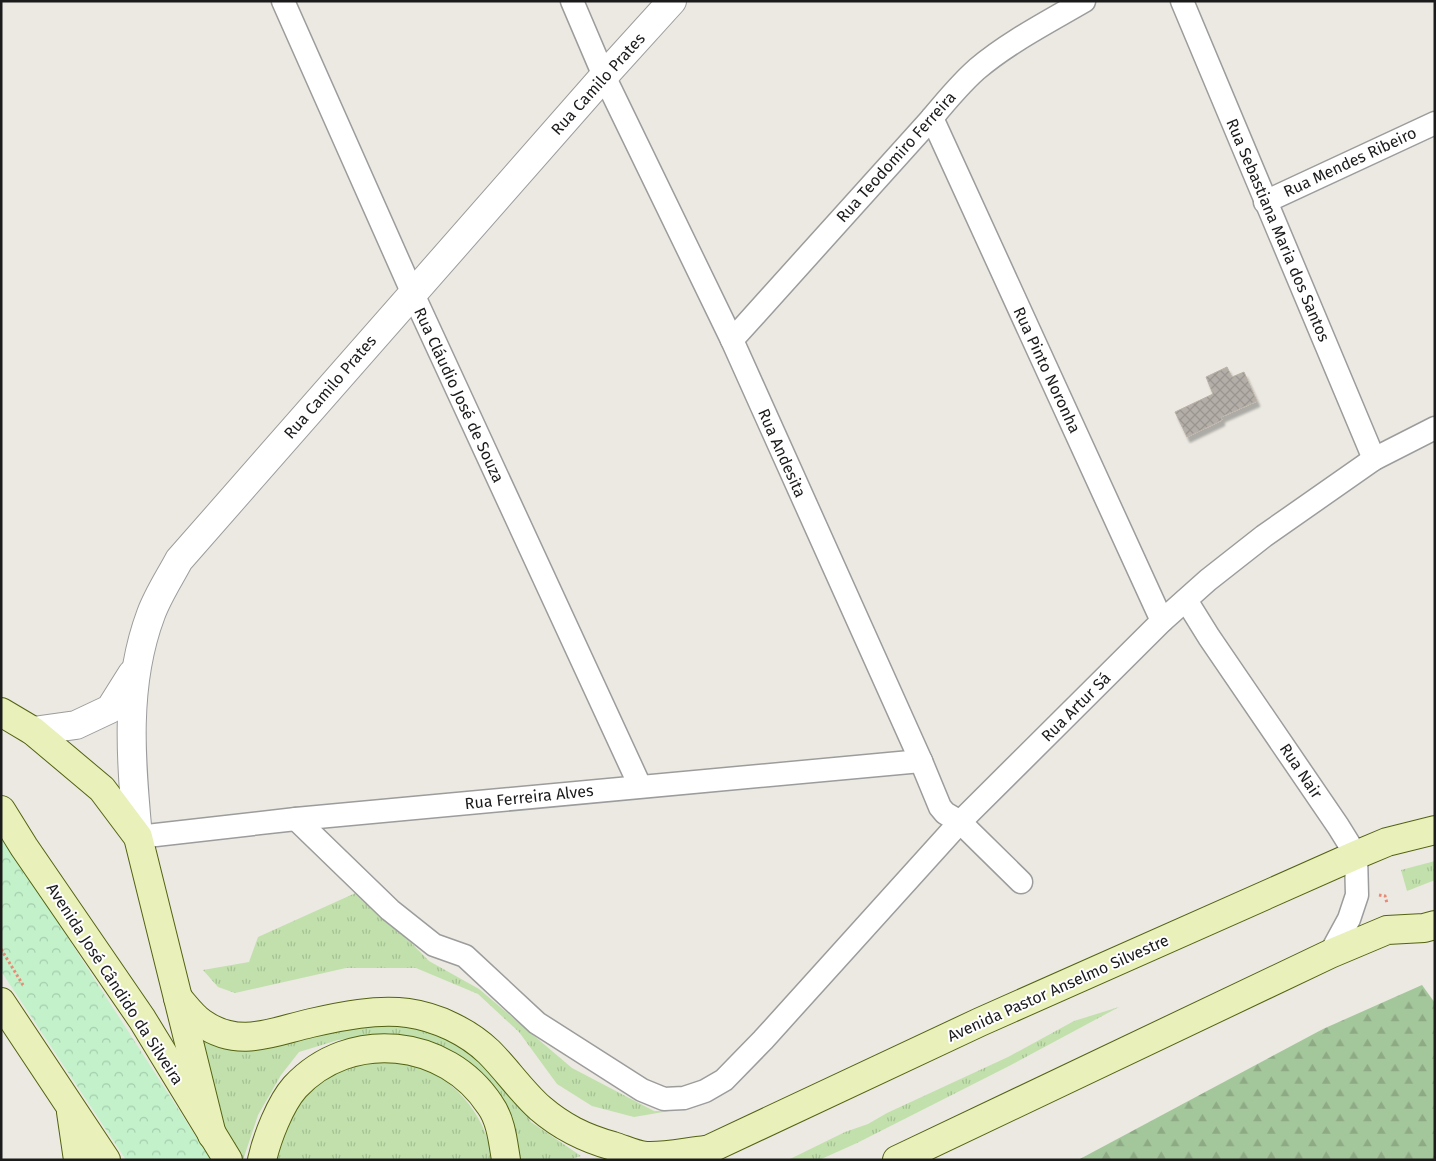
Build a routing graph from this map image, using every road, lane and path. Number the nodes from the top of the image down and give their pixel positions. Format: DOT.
graph roads {
  1 [pos="283,1"];
  2 [pos="572,1"];
  3 [pos="672,1"];
  4 [pos="1084,1"];
  5 [pos="1182,1"];
  6 [pos="604,76"];
  7 [pos="932,118"];
  8 [pos="1435,123"];
  9 [pos="1265,202"];
  10 [pos="413,294"];
  11 [pos="732,340"];
  12 [pos="1435,428"];
  13 [pos="1374,459"];
  14 [pos="1186,600"];
  15 [pos="1162,622"];
  16 [pos="136,668"];
  17 [pos="1,712"];
  18 [pos="33,731"];
  19 [pos="921,761"];
  20 [pos="640,786"];
  21 [pos="1,810"];
  22 [pos="296,819"];
  23 [pos="960,822"];
  24 [pos="1435,830"];
  25 [pos="138,837"];
  26 [pos="1356,855"];
  27 [pos="1021,882"];
  28 [pos="1435,925"];
  29 [pos="1330,954"];
  30 [pos="178,998"];
  31 [pos="1,1002"];
  32 [pos="69,1103"];
  33 [pos="212,1135"];
  34 [pos="696,1155"];
  35 [pos="78,1160"];
  36 [pos="106,1160"];
  37 [pos="228,1160"];
  38 [pos="262,1160"];
  39 [pos="506,1160"];
  40 [pos="896,1160"];
  1 -- 10 [label="street, Rua Cláudio José de Souza"];
  2 -- 6 [label="street, Rua Andesita"];
  3 -- 6 [label="street, Rua Camilo Prates"];
  4 -- 7 [label="street, Rua Teodomiro Ferreira"];
  5 -- 9 [label="street, Rua Sebastiana Maria dos Santos"];
  6 -- 10 [label="street, Rua Camilo Prates"];
  6 -- 11 [label="street, Rua Andesita"];
  7 -- 11 [label="street, Rua Teodomiro Ferreira"];
  7 -- 15 [label="street, Rua Pinto Noronha"];
  8 -- 9 [label="street, Rua Mendes Ribeiro"];
  9 -- 13 [label="street, Rua Sebastiana Maria dos Santos"];
  10 -- 16 [label="street, Rua Camilo Prates"];
  10 -- 20 [label="street, Rua Cláudio José de Souza"];
  11 -- 19 [label="street, Rua Andesita"];
  12 -- 13 [label="street, Rua Artur Sá"];
  13 -- 14 [label="street, Rua Artur Sá"];
  14 -- 15 [label="street, Rua Artur Sá"];
  14 -- 26 [label="street, Rua Nair"];
  15 -- 23 [label="street, Rua Artur Sá"];
  16 -- 18 [label="street"];
  16 -- 25 [label="street, Rua Camilo Prates"];
  17 -- 18 [label="main road"];
  18 -- 25 [label="main road"];
  19 -- 20 [label="street, Rua Ferreira Alves"];
  19 -- 23 [label="street, Rua Andesita"];
  20 -- 22 [label="street, Rua Ferreira Alves"];
  21 -- 33 [label="main road, Avenida José Cândido da Silveira"];
  22 -- 23 [label="street, Rua Artur Sá"];
  22 -- 25 [label="street, Rua Ferreira Alves"];
  23 -- 27 [label="street, Rua Andesita"];
  24 -- 26 [label="main road, Avenida Pastor Anselmo Silvestre"];
  25 -- 30 [label="main road"];
  26 -- 29 [label="street"];
  26 -- 34 [label="main road, Avenida Pastor Anselmo Silvestre"];
  28 -- 29 [label="main road"];
  29 -- 40 [label="main road"];
  30 -- 33 [label="main road"];
  30 -- 34 [label="main road, Avenida Pastor Anselmo Silvestre"];
  31 -- 32 [label="main road"];
  32 -- 35 [label="main road"];
  32 -- 36 [label="main road"];
  33 -- 37 [label="main road, Avenida José Cândido da Silveira"];
  38 -- 39 [label="main road"];
}
